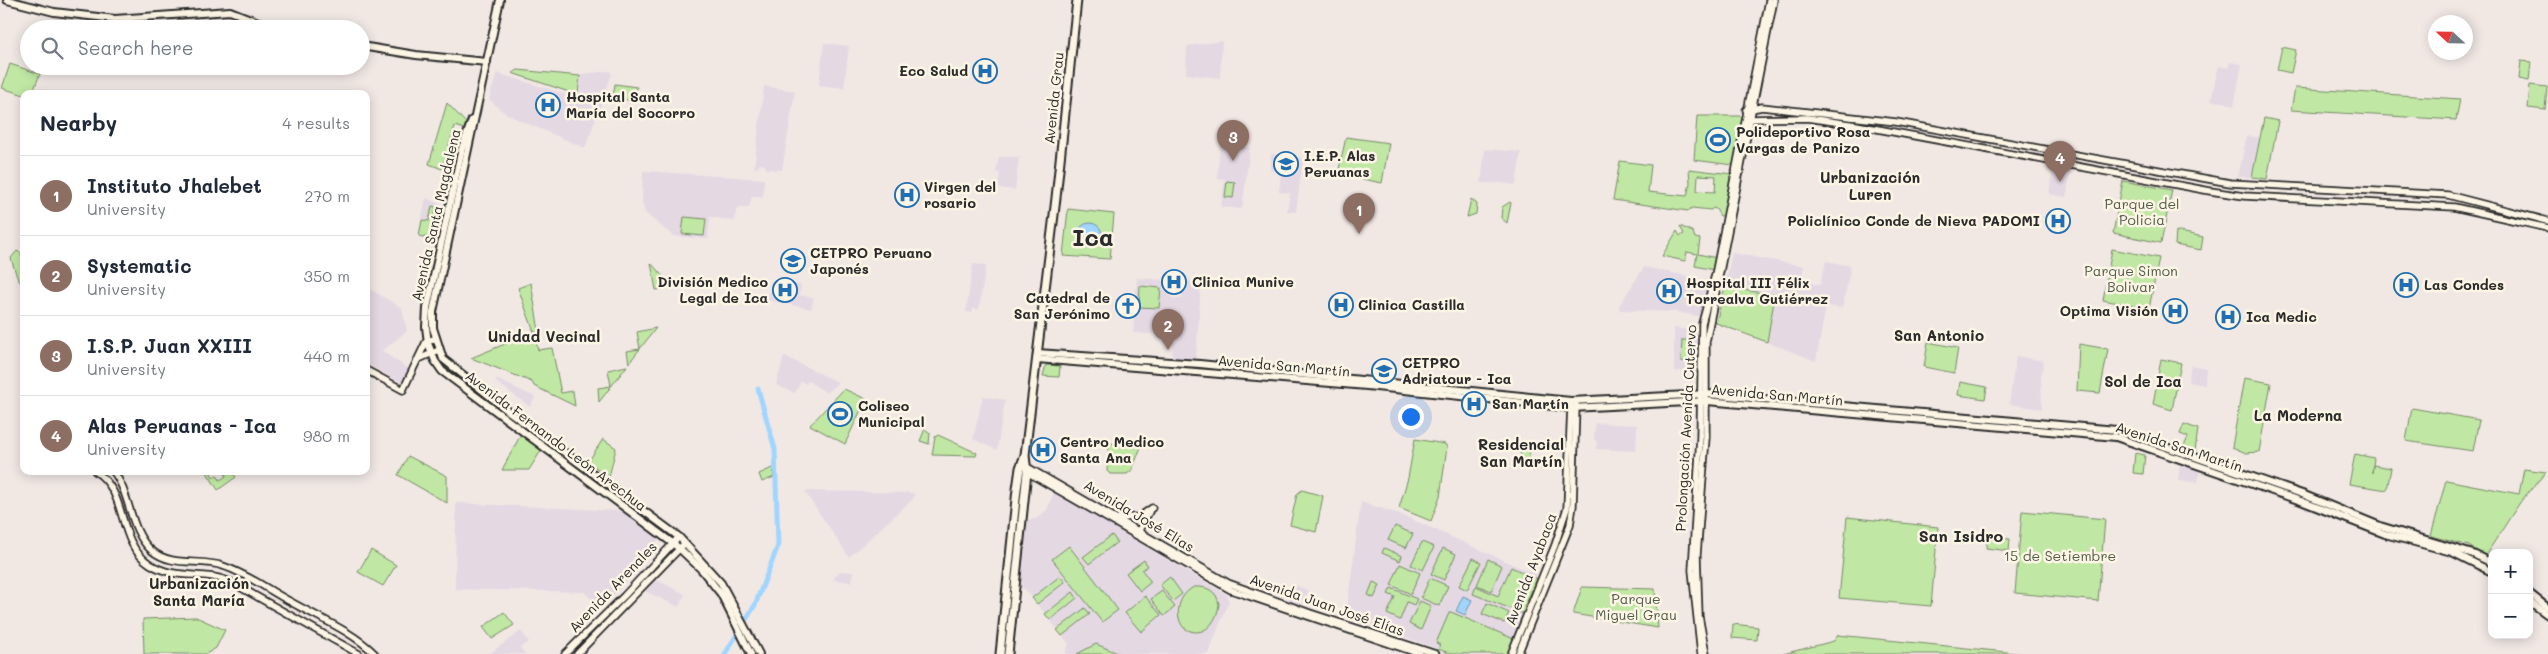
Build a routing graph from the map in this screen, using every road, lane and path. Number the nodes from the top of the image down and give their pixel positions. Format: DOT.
graph roads {
  1 [pos="500,0"];
  2 [pos="1077,0"];
  3 [pos="1769,0"];
  4 [pos="1774,0"];
  5 [pos="10,1"];
  6 [pos="253,20"];
  7 [pos="370,47"];
  8 [pos="487,62"];
  9 [pos="1755,95"];
  10 [pos="1762,107"];
  11 [pos="1749,110"];
  12 [pos="474,114"];
  13 [pos="1750,119"];
  14 [pos="2548,220"];
  15 [pos="2548,228"];
  16 [pos="436,338"];
  17 [pos="427,341"];
  18 [pos="440,350"];
  19 [pos="431,352"];
  20 [pos="1037,356"];
  21 [pos="420,359"];
  22 [pos="370,372"];
  23 [pos="1705,398"];
  24 [pos="1574,404"];
  25 [pos="1025,469"];
  26 [pos="100,475"];
  27 [pos="115,475"];
  28 [pos="1114,516"];
  29 [pos="1138,533"];
  30 [pos="679,537"];
  31 [pos="673,543"];
  32 [pos="685,543"];
  33 [pos="680,548"];
  34 [pos="2488,562"];
  35 [pos="2488,570"];
  36 [pos="1238,590"];
  37 [pos="2530,594"];
  38 [pos="2533,604"];
  39 [pos="2548,608"];
  40 [pos="2548,616"];
  41 [pos="359,654"];
  42 [pos="375,654"];
  43 [pos="565,654"];
  44 [pos="577,654"];
  45 [pos="750,654"];
  46 [pos="758,654"];
  47 [pos="1000,654"];
  48 [pos="1008,654"];
  49 [pos="1420,654"];
  50 [pos="1436,654"];
  51 [pos="1511,654"];
  52 [pos="1518,654"];
  53 [pos="1701,654"];
  54 [pos="1706,654"];
  1 -- 8 [label="main road, Avenida Santa Magdalena"];
  2 -- 20 [label="main road, Avenida Grau"];
  3 -- 11 [label="street, Prolongación Avenida Cutervo"];
  4 -- 9 [label="street, Prolongación Avenida Cutervo"];
  5 -- 6 [label="main road"];
  7 -- 8 [label="main road"];
  8 -- 12 [label="main road, Avenida Santa Magdalena"];
  9 -- 10 [label="street"];
  9 -- 11 [label="street, Prolongación Avenida Cutervo"];
  10 -- 11 [label="street"];
  10 -- 14 [label="street"];
  11 -- 13 [label="street, Prolongación Avenida Cutervo"];
  11 -- 23 [label="street, Prolongación Avenida Cutervo"];
  12 -- 16 [label="main road, Avenida Santa Magdalena"];
  12 -- 17 [label="main road, Avenida Santa Magdalena"];
  13 -- 15 [label="street"];
  13 -- 23 [label="street, Prolongación Avenida Cutervo"];
  16 -- 17 [label="street"];
  16 -- 18 [label="main road, Avenida Santa Magdalena"];
  17 -- 19 [label="main road, Avenida Santa Magdalena"];
  17 -- 21 [label="street"];
  18 -- 19 [label="street"];
  18 -- 30 [label="main road, Avenida Fernando León Arechua"];
  19 -- 21 [label="street"];
  19 -- 31 [label="main road, Avenida Fernando León Arechua"];
  20 -- 24 [label="main road, Avenida San Martín"];
  20 -- 25 [label="main road, Avenida Grau"];
  21 -- 22 [label="street"];
  23 -- 24 [label="main road, Avenida San Martín"];
  23 -- 34 [label="main road, Avenida San Martín"];
  23 -- 35 [label="main road, Avenida San Martín"];
  23 -- 53 [label="street, Prolongación Avenida Cutervo"];
  23 -- 54 [label="street, Prolongación Avenida Cutervo"];
  24 -- 51 [label="street, Avenida Ayabaca"];
  24 -- 52 [label="street, Avenida Ayabaca"];
  25 -- 28 [label="street, Avenida José Elías"];
  25 -- 29 [label="street, Avenida José Elías"];
  25 -- 47 [label="main road"];
  25 -- 48 [label="main road"];
  26 -- 41 [label="street"];
  27 -- 42 [label="street"];
  28 -- 29 [label="street, Avenida José Elías"];
  28 -- 29 [label="street"];
  29 -- 36 [label="street, Avenida José Elías"];
  30 -- 31 [label="street, Avenida Arenales"];
  30 -- 32 [label="main road, Avenida Fernando León Arechua"];
  31 -- 33 [label="main road, Avenida Fernando León Arechua"];
  31 -- 43 [label="street, Avenida Arenales"];
  32 -- 33 [label="street, Avenida Arenales"];
  32 -- 46 [label="main road"];
  33 -- 44 [label="street, Avenida Arenales"];
  33 -- 45 [label="main road"];
  36 -- 49 [label="street, Avenida Juan José Elías"];
  36 -- 50 [label="street, Avenida Juan José Elías"];
  37 -- 39 [label="main road"];
  38 -- 40 [label="main road"];
}
